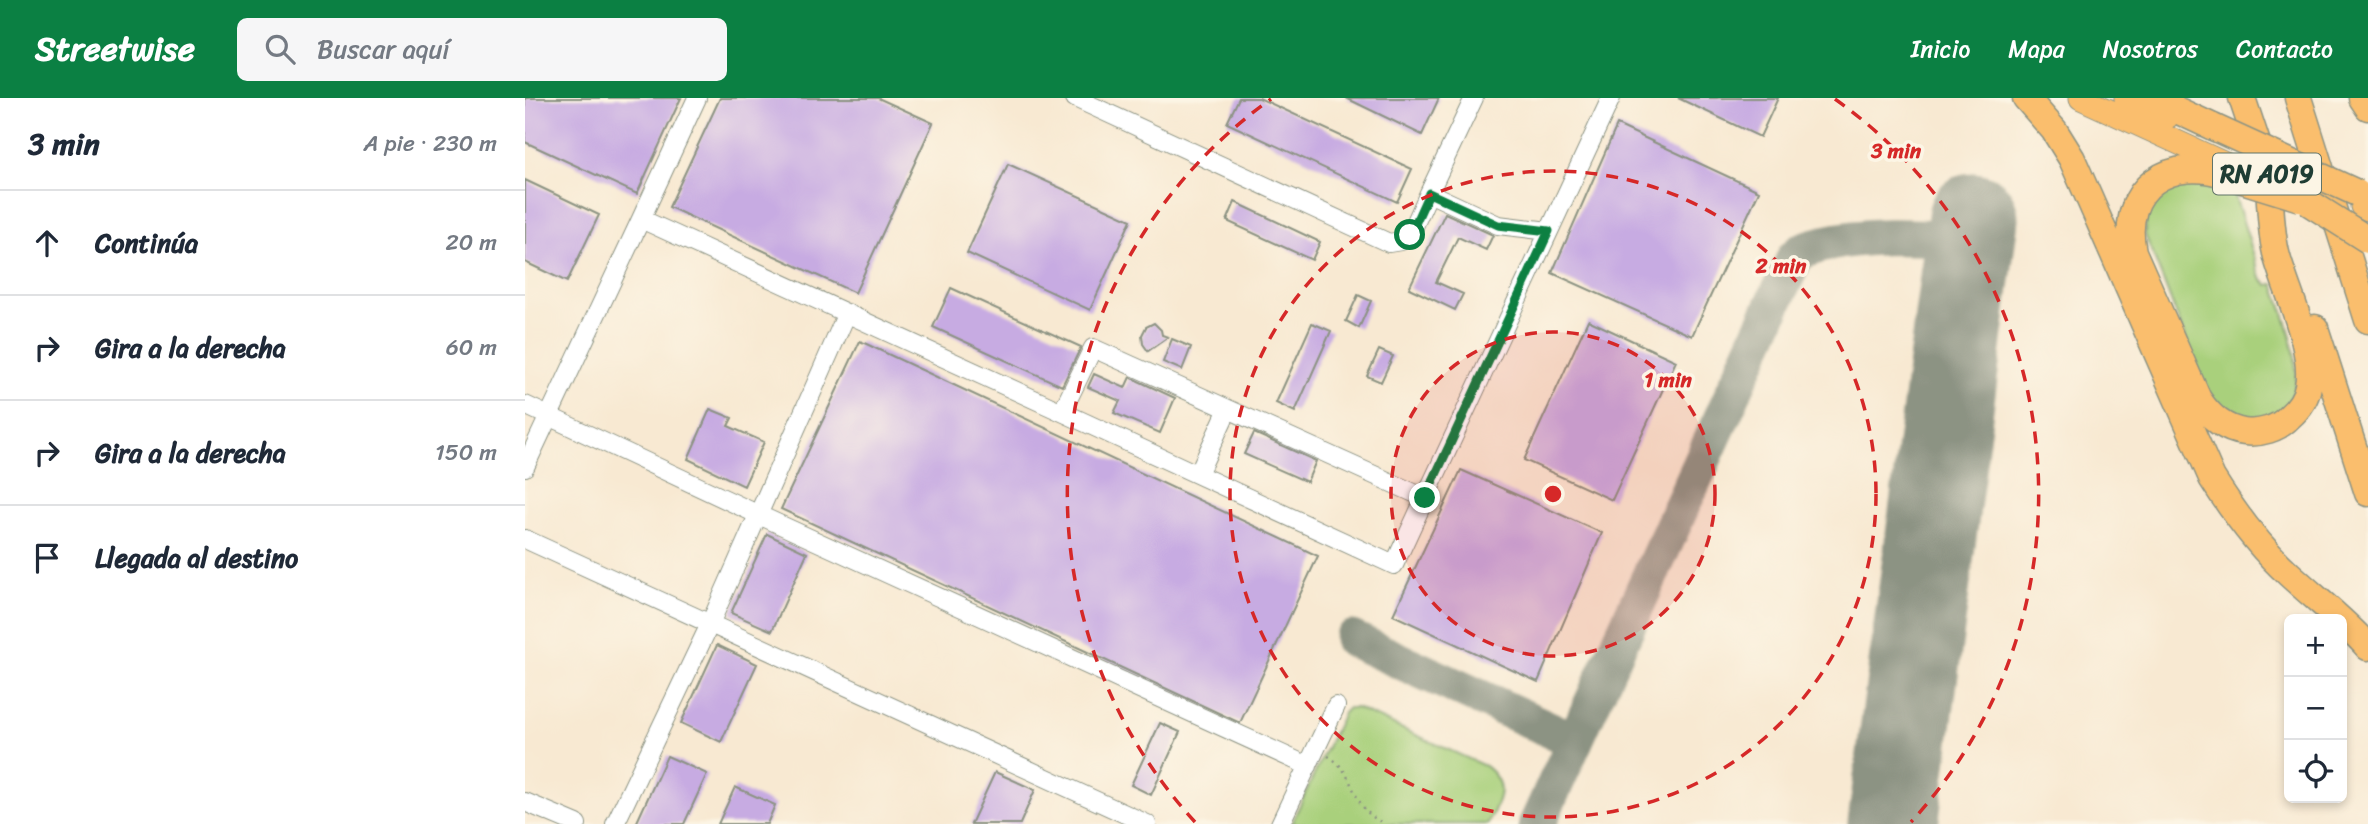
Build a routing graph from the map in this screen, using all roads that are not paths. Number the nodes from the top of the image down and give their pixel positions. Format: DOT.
graph roads {
  1 [pos="697,98"];
  2 [pos="1075,98"];
  3 [pos="1474,98"];
  4 [pos="2026,98"];
  5 [pos="2081,98"];
  6 [pos="2126,98"];
  7 [pos="2151,98"];
  8 [pos="2230,98"];
  9 [pos="2242,98"];
  10 [pos="2298,98"];
  11 [pos="2311,98"];
  12 [pos="2362,98"];
  13 [pos="1606,100"];
  14 [pos="2368,107"];
  15 [pos="2215,134"];
  16 [pos="2227,170"];
  17 [pos="2267,173"];
  18 [pos="1429,193"];
  19 [pos="2364,202"];
  20 [pos="641,219"];
  21 [pos="1549,231"];
  22 [pos="2368,240"];
  23 [pos="2368,273"];
  24 [pos="847,313"];
  25 [pos="2368,320"];
  26 [pos="525,405"];
  27 [pos="1228,409"];
  28 [pos="1062,412"];
  29 [pos="549,416"];
  30 [pos="525,467"];
  31 [pos="1198,474"];
  32 [pos="2368,493"];
  33 [pos="1425,498"];
  34 [pos="759,515"];
  35 [pos="525,539"];
  36 [pos="709,624"];
  37 [pos="2368,647"];
  38 [pos="1336,706"];
  39 [pos="1312,758"];
  40 [pos="525,802"];
  41 [pos="577,824"];
  42 [pos="615,824"];
  43 [pos="1147,824"];
  44 [pos="1280,824"];
  1 -- 20 [label="lane"];
  2 -- 18 [label="lane"];
  3 -- 18 [label="lane"];
  4 -- 37 [label="highway"];
  5 -- 16 [label="main road"];
  6 -- 15 [label="main road"];
  7 -- 15 [label="highway"];
  8 -- 17 [label="highway"];
  9 -- 17 [label="highway, RN A019"];
  10 -- 25 [label="highway, RN A019"];
  11 -- 23 [label="highway"];
  12 -- 14 [label="highway"];
  13 -- 21 [label="lane"];
  15 -- 19 [label="highway, bridge"];
  16 -- 17 [label="highway"];
  16 -- 22 [label="highway, bridge"];
  17 -- 32 [label="highway, RN A019"];
  18 -- 21 [label="lane"];
  20 -- 24 [label="lane"];
  20 -- 29 [label="lane"];
  21 -- 33 [label="lane"];
  24 -- 28 [label="lane"];
  24 -- 34 [label="lane"];
  26 -- 29 [label="lane"];
  27 -- 28 [label="lane"];
  27 -- 31 [label="lane"];
  27 -- 33 [label="lane"];
  28 -- 31 [label="lane"];
  29 -- 30 [label="lane"];
  29 -- 34 [label="lane"];
  31 -- 33 [label="lane"];
  34 -- 36 [label="lane"];
  34 -- 39 [label="lane"];
  35 -- 36 [label="lane"];
  36 -- 42 [label="lane"];
  36 -- 43 [label="lane"];
  38 -- 39 [label="lane"];
  39 -- 44 [label="lane"];
  40 -- 41 [label="lane"];
}
